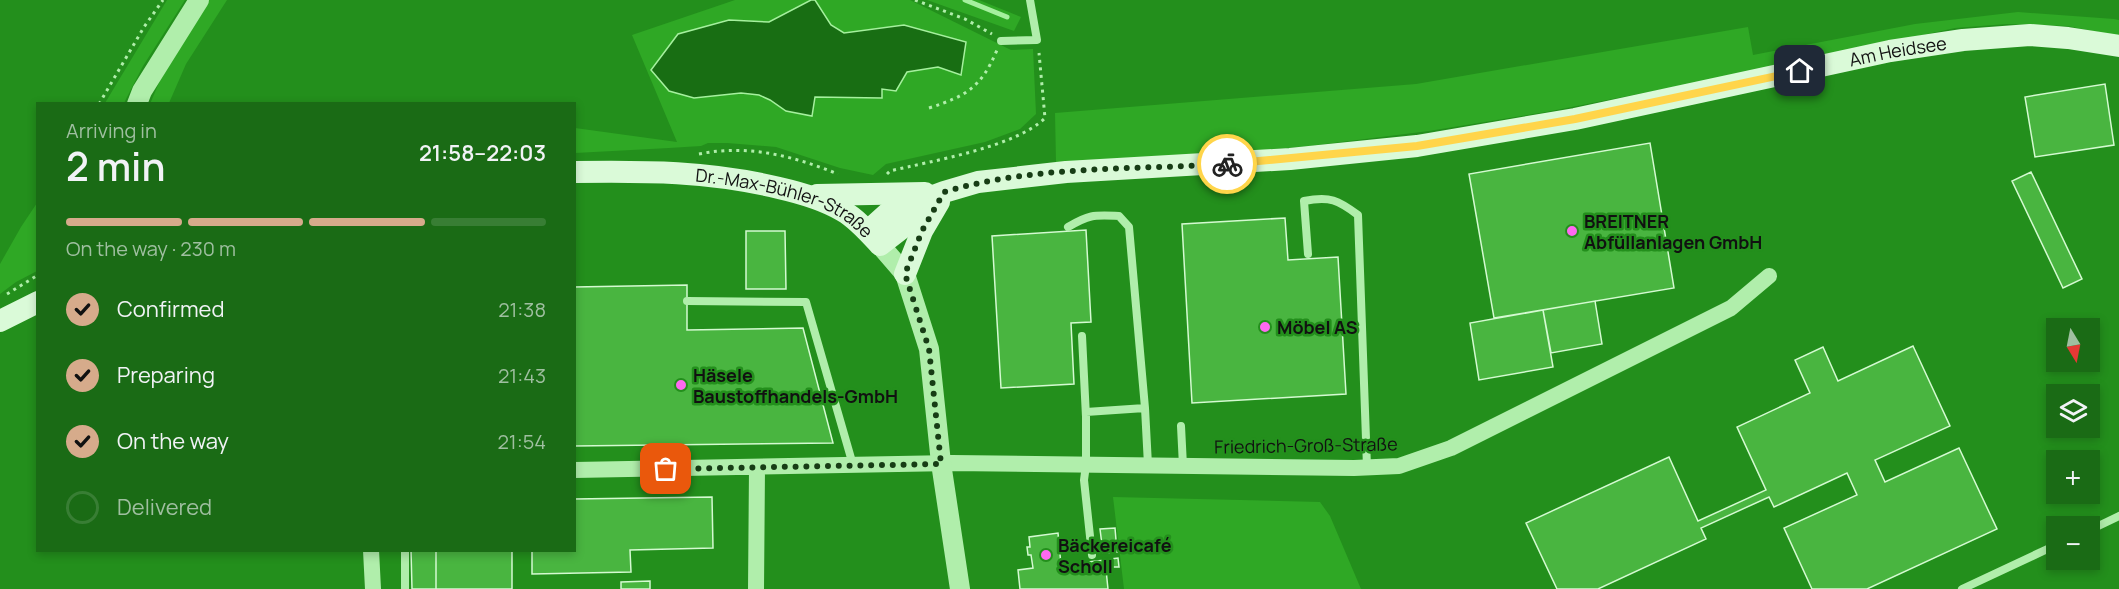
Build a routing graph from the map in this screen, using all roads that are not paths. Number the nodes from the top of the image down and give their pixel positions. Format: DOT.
graph roads {
  1 [pos="199,0"];
  2 [pos="1030,0"];
  3 [pos="1001,41"];
  4 [pos="2119,46"];
  5 [pos="138,102"];
  6 [pos="576,172"];
  7 [pos="808,195"];
  8 [pos="938,195"];
  9 [pos="1068,227"];
  10 [pos="874,238"];
  11 [pos="1308,254"];
  12 [pos="905,274"];
  13 [pos="1769,276"];
  14 [pos="687,301"];
  15 [pos="36,303"];
  16 [pos="0,321"];
  17 [pos="1082,336"];
  18 [pos="1145,408"];
  19 [pos="1086,412"];
  20 [pos="1181,426"];
  21 [pos="941,464"];
  22 [pos="1086,465"];
  23 [pos="1148,465"];
  24 [pos="853,466"];
  25 [pos="1183,466"];
  26 [pos="1367,467"];
  27 [pos="757,468"];
  28 [pos="576,470"];
  29 [pos="2119,516"];
  30 [pos="2100,525"];
  31 [pos="2046,550"];
  32 [pos="371,552"];
  33 [pos="405,552"];
  34 [pos="1092,555"];
  35 [pos="372,589"];
  36 [pos="405,589"];
  37 [pos="756,589"];
  38 [pos="960,589"];
  39 [pos="1962,589"];
  1 -- 5 [label="street"];
  2 -- 3 [label="lane"];
  4 -- 8 [label="main road, Am Heidsee"];
  6 -- 7 [label="main road, Dr.-Max-Bühler-Straße"];
  7 -- 8 [label="main road"];
  7 -- 10 [label="main road, Dr.-Max-Bühler-Straße"];
  8 -- 10 [label="main road, Am Heidsee"];
  8 -- 12 [label="main road"];
  9 -- 18 [label="lane"];
  10 -- 12 [label="street, Dr.-Max-Bühler-Straße"];
  11 -- 26 [label="lane"];
  12 -- 21 [label="street, Dr.-Max-Bühler-Straße"];
  13 -- 26 [label="street, Friedrich-Groß-Straße"];
  14 -- 24 [label="lane"];
  15 -- 16 [label="main road"];
  17 -- 19 [label="lane"];
  18 -- 19 [label="lane"];
  18 -- 23 [label="lane"];
  19 -- 22 [label="lane"];
  20 -- 25 [label="lane"];
  21 -- 22 [label="street, Friedrich-Groß-Straße"];
  21 -- 24 [label="street, Friedrich-Groß-Straße"];
  21 -- 38 [label="street, Dr.-Max-Bühler-Straße"];
  22 -- 23 [label="street, Friedrich-Groß-Straße"];
  22 -- 34 [label="lane"];
  23 -- 25 [label="street, Friedrich-Groß-Straße"];
  24 -- 27 [label="street, Friedrich-Groß-Straße"];
  25 -- 26 [label="street, Friedrich-Groß-Straße"];
  27 -- 28 [label="street, Friedrich-Groß-Straße"];
  27 -- 37 [label="street"];
  29 -- 30 [label="lane"];
  31 -- 39 [label="lane"];
  32 -- 35 [label="street"];
  33 -- 36 [label="lane"];
}
